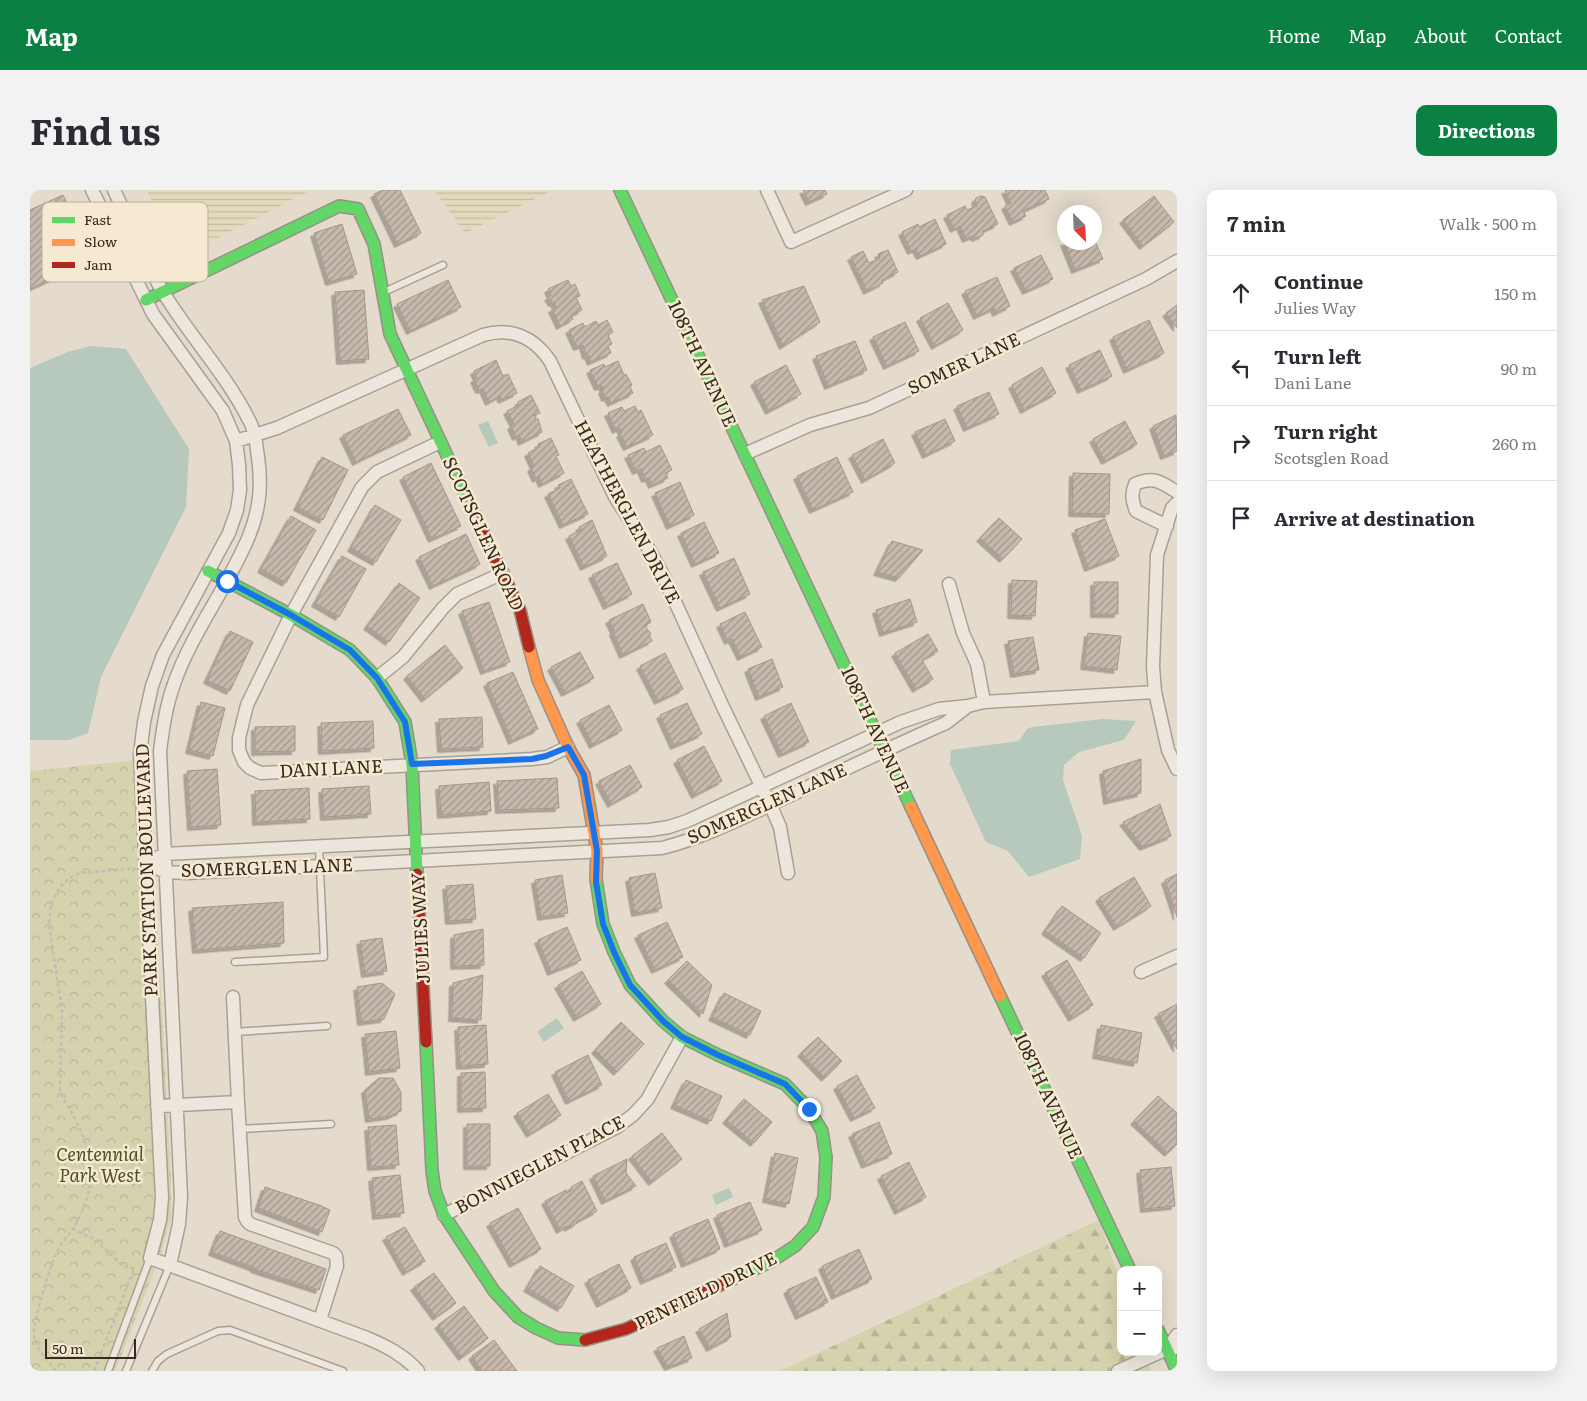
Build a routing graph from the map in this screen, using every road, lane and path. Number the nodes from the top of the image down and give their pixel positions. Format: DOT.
graph roads {
  1 [pos="92,190"];
  2 [pos="114,190"];
  3 [pos="620,190"];
  4 [pos="767,190"];
  5 [pos="906,190"];
  6 [pos="98,202"];
  7 [pos="120,202"];
  8 [pos="1177,261"];
  9 [pos="443,265"];
  10 [pos="208,270"];
  11 [pos="137,282"];
  12 [pos="158,282"];
  13 [pos="183,282"];
  14 [pos="163,292"];
  15 [pos="383,293"];
  16 [pos="146,300"];
  17 [pos="406,369"];
  18 [pos="255,434"];
  19 [pos="236,440"];
  20 [pos="440,442"];
  21 [pos="744,454"];
  22 [pos="1177,492"];
  23 [pos="1177,502"];
  24 [pos="1167,526"];
  25 [pos="208,571"];
  26 [pos="503,573"];
  27 [pos="227,581"];
  28 [pos="949,584"];
  29 [pos="291,615"];
  30 [pos="377,678"];
  31 [pos="1155,692"];
  32 [pos="984,702"];
  33 [pos="968,706"];
  34 [pos="876,732"];
  35 [pos="568,747"];
  36 [pos="884,750"];
  37 [pos="412,764"];
  38 [pos="1177,769"];
  39 [pos="762,786"];
  40 [pos="770,804"];
  41 [pos="594,833"];
  42 [pos="416,843"];
  43 [pos="319,847"];
  44 [pos="597,851"];
  45 [pos="164,854"];
  46 [pos="418,861"];
  47 [pos="145,864"];
  48 [pos="320,866"];
  49 [pos="165,872"];
  50 [pos="788,873"];
  51 [pos="1177,956"];
  52 [pos="235,962"];
  53 [pos="1141,972"];
  54 [pos="234,997"];
  55 [pos="327,1026"];
  56 [pos="235,1032"];
  57 [pos="682,1037"];
  58 [pos="238,1102"];
  59 [pos="176,1105"];
  60 [pos="157,1106"];
  61 [pos="332,1124"];
  62 [pos="240,1129"];
  63 [pos="824,1197"];
  64 [pos="444,1215"];
  65 [pos="72,1229"];
  66 [pos="150,1258"];
  67 [pos="170,1265"];
  68 [pos="1128,1266"];
  69 [pos="134,1269"];
  70 [pos="144,1274"];
  71 [pos="320,1320"];
  72 [pos="1162,1335"];
  73 [pos="1177,1336"];
  74 [pos="558,1338"];
  75 [pos="1172,1349"];
  76 [pos="56,1371"];
  77 [pos="94,1371"];
  78 [pos="108,1371"];
  79 [pos="126,1371"];
  80 [pos="152,1371"];
  81 [pos="343,1371"];
  82 [pos="418,1371"];
  83 [pos="1118,1371"];
  84 [pos="1177,1371"];
  1 -- 6 [label="street, PARK STATION BOULEVARD"];
  2 -- 7 [label="street, PARK STATION BOULEVARD"];
  3 -- 21 [label="street, 108TH AVENUE"];
  4 -- 5 [label="street"];
  8 -- 21 [label="street, SOMER LANE"];
  9 -- 15 [label="lane"];
  10 -- 15 [label="street, SCOTSGLEN ROAD"];
  11 -- 16 [label="street, PARK STATION BOULEVARD"];
  12 -- 14 [label="street, PARK STATION BOULEVARD"];
  13 -- 14 [label="street, SCOTSGLEN ROAD"];
  14 -- 16 [label="street, SCOTSGLEN ROAD"];
  14 -- 18 [label="street, PARK STATION BOULEVARD"];
  15 -- 17 [label="street, SCOTSGLEN ROAD"];
  16 -- 19 [label="street, PARK STATION BOULEVARD"];
  17 -- 18 [label="street, HEATHERGLEN DRIVE"];
  17 -- 20 [label="street, SCOTSGLEN ROAD"];
  17 -- 39 [label="street, HEATHERGLEN DRIVE"];
  18 -- 19 [label="street, HEATHERGLEN DRIVE"];
  18 -- 27 [label="street, PARK STATION BOULEVARD"];
  19 -- 25 [label="street, PARK STATION BOULEVARD"];
  20 -- 26 [label="street, SCOTSGLEN ROAD"];
  20 -- 29 [label="street"];
  21 -- 34 [label="street, 108TH AVENUE"];
  22 -- 24 [label="street"];
  23 -- 24 [label="street"];
  24 -- 31 [label="street"];
  25 -- 27 [label="street, JULIES WAY"];
  25 -- 47 [label="street, PARK STATION BOULEVARD"];
  26 -- 30 [label="street"];
  26 -- 35 [label="street, SCOTSGLEN ROAD"];
  27 -- 29 [label="street, JULIES WAY"];
  27 -- 45 [label="street, PARK STATION BOULEVARD"];
  28 -- 32 [label="street"];
  29 -- 30 [label="street, JULIES WAY"];
  29 -- 37 [label="street, DANI LANE"];
  30 -- 37 [label="street, JULIES WAY"];
  31 -- 32 [label="street, SOMERGLEN LANE"];
  31 -- 38 [label="street"];
  32 -- 33 [label="street, SOMERGLEN LANE"];
  33 -- 34 [label="street, SOMERGLEN LANE"];
  33 -- 36 [label="street, SOMERGLEN LANE"];
  34 -- 36 [label="street, 108TH AVENUE"];
  34 -- 39 [label="street, SOMERGLEN LANE"];
  35 -- 37 [label="street, DANI LANE"];
  35 -- 41 [label="street, SCOTSGLEN ROAD"];
  36 -- 40 [label="street, SOMERGLEN LANE"];
  36 -- 68 [label="street, 108TH AVENUE"];
  37 -- 42 [label="street, JULIES WAY"];
  39 -- 40 [label="street, HEATHERGLEN DRIVE"];
  39 -- 41 [label="street, SOMERGLEN LANE"];
  40 -- 44 [label="street, SOMERGLEN LANE"];
  40 -- 50 [label="street, HEATHERGLEN DRIVE"];
  41 -- 42 [label="street, SOMERGLEN LANE"];
  41 -- 44 [label="street, SCOTSGLEN ROAD"];
  42 -- 43 [label="street, SOMERGLEN LANE"];
  42 -- 46 [label="street, JULIES WAY"];
  43 -- 45 [label="street, SOMERGLEN LANE"];
  43 -- 48 [label="lane"];
  44 -- 46 [label="street, SOMERGLEN LANE"];
  44 -- 57 [label="street, SCOTSGLEN ROAD"];
  45 -- 47 [label="street, SOMERGLEN LANE"];
  45 -- 49 [label="street, PARK STATION BOULEVARD"];
  46 -- 48 [label="street, SOMERGLEN LANE"];
  46 -- 64 [label="street, JULIES WAY"];
  47 -- 49 [label="street, SOMERGLEN LANE"];
  47 -- 60 [label="street, PARK STATION BOULEVARD"];
  47 -- 65 [label="path"];
  48 -- 49 [label="street, SOMERGLEN LANE"];
  48 -- 52 [label="lane"];
  49 -- 59 [label="street, PARK STATION BOULEVARD"];
  51 -- 53 [label="street"];
  54 -- 56 [label="street"];
  55 -- 56 [label="lane"];
  56 -- 58 [label="street"];
  57 -- 63 [label="street, SCOTSGLEN ROAD"];
  57 -- 64 [label="street, BONNIEGLEN PLACE"];
  58 -- 59 [label="street"];
  58 -- 62 [label="street"];
  59 -- 60 [label="street"];
  59 -- 67 [label="street, PARK STATION BOULEVARD"];
  60 -- 66 [label="street, PARK STATION BOULEVARD"];
  61 -- 62 [label="lane"];
  62 -- 71 [label="street"];
  63 -- 74 [label="street, PENFIELD DRIVE"];
  64 -- 74 [label="street, JULIES WAY"];
  65 -- 69 [label="path"];
  65 -- 76 [label="path"];
  66 -- 67 [label="street"];
  66 -- 70 [label="lane"];
  67 -- 71 [label="street"];
  67 -- 79 [label="lane"];
  69 -- 70 [label="path"];
  69 -- 77 [label="path"];
  70 -- 78 [label="lane"];
  71 -- 82 [label="street"];
  72 -- 75 [label="street"];
  73 -- 75 [label="street"];
  75 -- 83 [label="street"];
  75 -- 84 [label="street"];
  80 -- 81 [label="lane"];
}
